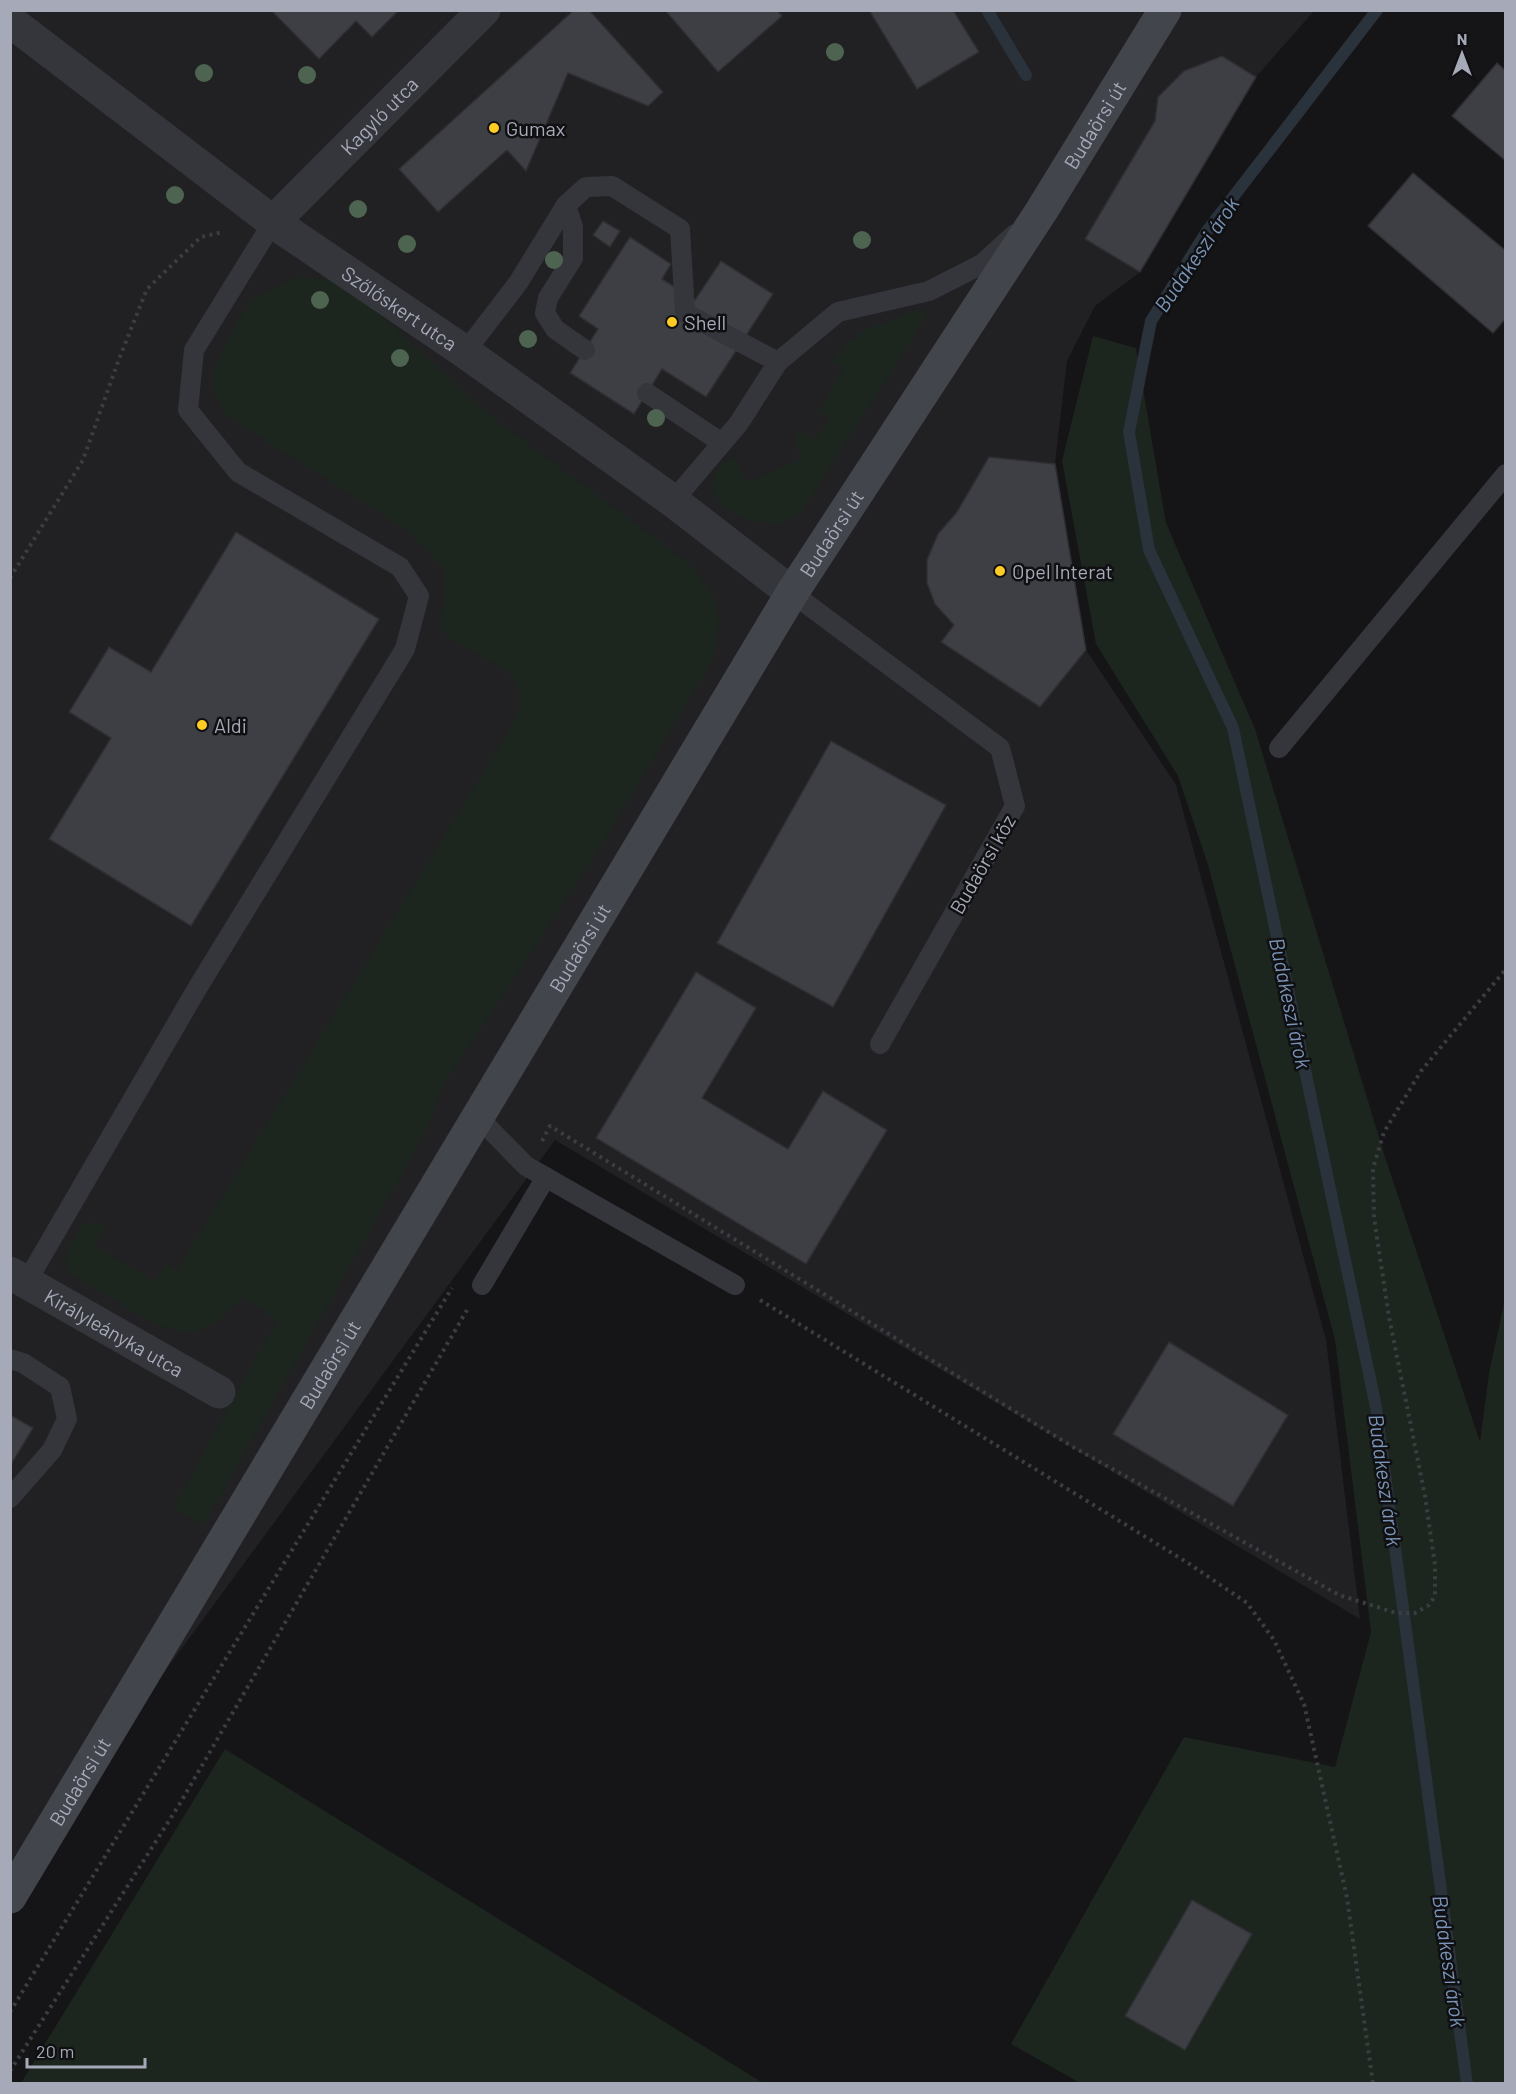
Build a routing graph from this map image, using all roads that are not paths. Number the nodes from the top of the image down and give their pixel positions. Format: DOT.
graph roads {
  1 [pos="484,10"];
  2 [pos="1165,10"];
  3 [pos="10,21"];
  4 [pos="566,205"];
  5 [pos="1042,210"];
  6 [pos="273,222"];
  7 [pos="585,350"];
  8 [pos="465,352"];
  9 [pos="778,362"];
  10 [pos="647,393"];
  11 [pos="722,443"];
  12 [pos="1506,474"];
  13 [pos="673,501"];
  14 [pos="792,593"];
  15 [pos="1279,748"];
  16 [pos="880,1044"];
  17 [pos="478,1117"];
  18 [pos="546,1177"];
  19 [pos="18,1278"];
  20 [pos="482,1285"];
  21 [pos="735,1285"];
  22 [pos="10,1359"];
  23 [pos="219,1392"];
  24 [pos="10,1498"];
  25 [pos="10,1897"];
  1 -- 6 [label="street, Kagyló utca"];
  2 -- 5 [label="main road, Budaörsi út"];
  3 -- 6 [label="street, Szőlőskert utca"];
  4 -- 7 [label="lane"];
  4 -- 8 [label="lane"];
  4 -- 9 [label="lane"];
  5 -- 9 [label="lane"];
  5 -- 14 [label="main road, Budaörsi út"];
  6 -- 8 [label="street, Szőlőskert utca"];
  6 -- 19 [label="lane"];
  8 -- 13 [label="street, Szőlőskert utca"];
  9 -- 11 [label="lane"];
  10 -- 11 [label="lane"];
  11 -- 13 [label="lane"];
  12 -- 15 [label="lane"];
  13 -- 14 [label="street, Szőlőskert utca"];
  14 -- 16 [label="lane, Budaörsi köz"];
  14 -- 17 [label="main road, Budaörsi út"];
  17 -- 18 [label="lane"];
  17 -- 25 [label="main road, Budaörsi út"];
  18 -- 20 [label="lane"];
  18 -- 21 [label="lane"];
  19 -- 23 [label="street, Királyleányka utca"];
  22 -- 24 [label="lane"];
}
